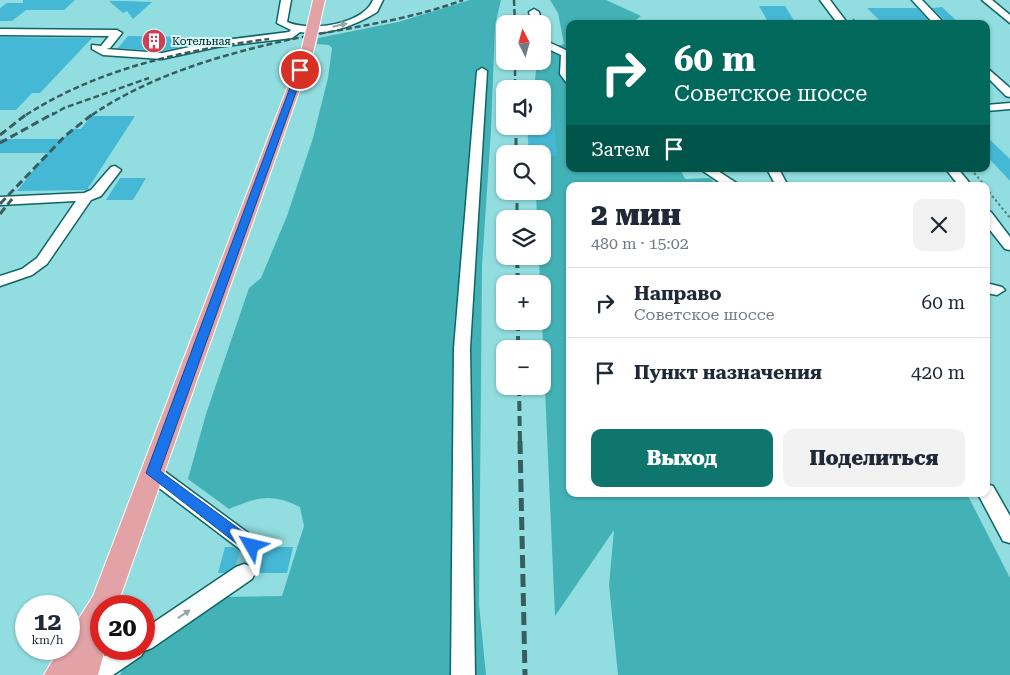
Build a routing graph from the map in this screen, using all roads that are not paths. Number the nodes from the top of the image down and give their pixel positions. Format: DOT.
graph roads {
  1 [pos="286,0"];
  2 [pos="319,0"];
  3 [pos="378,0"];
  4 [pos="825,0"];
  5 [pos="917,0"];
  6 [pos="987,0"];
  7 [pos="534,12"];
  8 [pos="535,15"];
  9 [pos="840,20"];
  10 [pos="936,20"];
  11 [pos="1010,20"];
  12 [pos="297,29"];
  13 [pos="0,32"];
  14 [pos="551,46"];
  15 [pos="101,47"];
  16 [pos="566,54"];
  17 [pos="566,54"];
  18 [pos="482,71"];
  19 [pos="990,74"];
  20 [pos="566,75"];
  21 [pos="1010,94"];
  22 [pos="1010,106"];
  23 [pos="990,108"];
  24 [pos="114,170"];
  25 [pos="711,172"];
  26 [pos="954,172"];
  27 [pos="727,182"];
  28 [pos="962,182"];
  29 [pos="86,197"];
  30 [pos="0,201"];
  31 [pos="990,220"];
  32 [pos="1010,246"];
  33 [pos="0,281"];
  34 [pos="153,473"];
  35 [pos="989,497"];
  36 [pos="1010,535"];
  37 [pos="252,546"];
  38 [pos="244,573"];
  39 [pos="107,595"];
  40 [pos="90,626"];
  41 [pos="155,634"];
  42 [pos="90,653"];
  43 [pos="116,660"];
  44 [pos="58,675"];
  45 [pos="84,675"];
  46 [pos="94,675"];
  47 [pos="463,675"];
  1 -- 12 [label="street"];
  2 -- 34 [label="main road, bridge"];
  12 -- 3 [label="street, one-way"];
  4 -- 9 [label="street"];
  5 -- 10 [label="street"];
  6 -- 11 [label="street"];
  7 -- 8 [label="street"];
  12 -- 15 [label="lane"];
  13 -- 15 [label="street"];
  14 -- 16 [label="street"];
  17 -- 20 [label="street"];
  18 -- 47 [label="street"];
  19 -- 21 [label="street"];
  22 -- 23 [label="street"];
  24 -- 29 [label="street"];
  25 -- 27 [label="street"];
  26 -- 28 [label="street"];
  29 -- 30 [label="lane"];
  29 -- 33 [label="street"];
  31 -- 32 [label="street"];
  34 -- 37 [label="street"];
  34 -- 39 [label="main road"];
  35 -- 36 [label="street"];
  41 -- 38 [label="lane, one-way"];
  40 -- 44 [label="main road"];
  42 -- 45 [label="main road"];
  43 -- 46 [label="street"];
}
